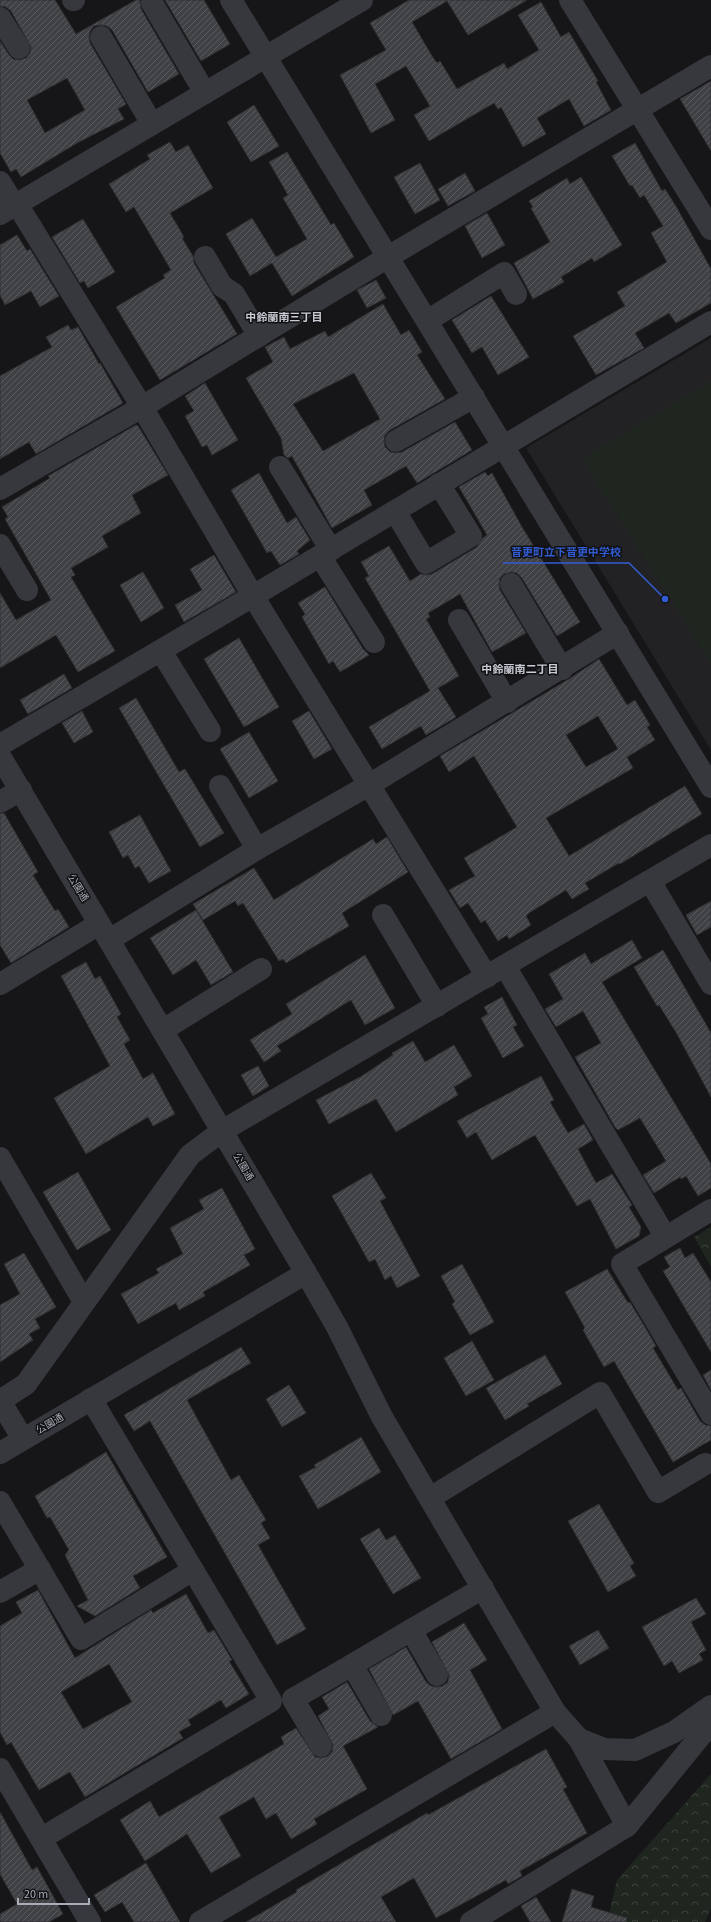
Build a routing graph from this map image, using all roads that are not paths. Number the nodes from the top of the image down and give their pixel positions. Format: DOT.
graph roads {
  1 [pos="231,0"];
  2 [pos="570,0"];
  3 [pos="152,3"];
  4 [pos="348,3"];
  5 [pos="0,18"];
  6 [pos="101,37"];
  7 [pos="19,48"];
  8 [pos="266,58"];
  9 [pos="711,66"];
  10 [pos="205,93"];
  11 [pos="639,110"];
  12 [pos="152,124"];
  13 [pos="0,182"];
  14 [pos="11,208"];
  15 [pos="711,229"];
  16 [pos="205,257"];
  17 [pos="388,257"];
  18 [pos="516,294"];
  19 [pos="427,321"];
  20 [pos="711,322"];
  21 [pos="259,336"];
  22 [pos="474,397"];
  23 [pos="142,407"];
  24 [pos="396,441"];
  25 [pos="503,445"];
  26 [pos="280,467"];
  27 [pos="439,484"];
  28 [pos="0,489"];
  29 [pos="395,511"];
  30 [pos="0,545"];
  31 [pos="325,553"];
  32 [pos="511,584"];
  33 [pos="27,590"];
  34 [pos="253,596"];
  35 [pos="459,620"];
  36 [pos="618,634"];
  37 [pos="374,642"];
  38 [pos="161,651"];
  39 [pos="562,669"];
  40 [pos="507,702"];
  41 [pos="210,731"];
  42 [pos="0,745"];
  43 [pos="0,756"];
  44 [pos="369,785"];
  45 [pos="220,786"];
  46 [pos="711,787"];
  47 [pos="21,790"];
  48 [pos="0,802"];
  49 [pos="711,845"];
  50 [pos="257,849"];
  51 [pos="650,881"];
  52 [pos="383,915"];
  53 [pos="104,932"];
  54 [pos="261,969"];
  55 [pos="496,972"];
  56 [pos="0,984"];
  57 [pos="711,984"];
  58 [pos="436,1006"];
  59 [pos="163,1030"];
  60 [pos="222,1131"];
  61 [pos="0,1158"];
  62 [pos="711,1210"];
  63 [pos="665,1236"];
  64 [pos="306,1273"];
  65 [pos="84,1302"];
  66 [pos="91,1399"];
  67 [pos="0,1401"];
  68 [pos="711,1414"];
  69 [pos="23,1439"];
  70 [pos="0,1453"];
  71 [pos="705,1464"];
  72 [pos="430,1498"];
  73 [pos="0,1502"];
  74 [pos="40,1569"];
  75 [pos="193,1570"];
  76 [pos="483,1588"];
  77 [pos="0,1592"];
  78 [pos="411,1630"];
  79 [pos="352,1665"];
  80 [pos="437,1675"];
  81 [pos="711,1706"];
  82 [pos="555,1712"];
  83 [pos="381,1715"];
  84 [pos="711,1723"];
  85 [pos="579,1739"];
  86 [pos="321,1746"];
  87 [pos="0,1768"];
  88 [pos="627,1826"];
  89 [pos="42,1838"];
  90 [pos="90,1922"];
  91 [pos="200,1922"];
  92 [pos="471,1922"];
  1 -- 8 [label="street"];
  2 -- 11 [label="street"];
  3 -- 10 [label="street"];
  4 -- 8 [label="street"];
  5 -- 7 [label="street"];
  6 -- 12 [label="street"];
  8 -- 10 [label="street"];
  8 -- 17 [label="street"];
  9 -- 11 [label="street"];
  10 -- 12 [label="street"];
  11 -- 15 [label="street"];
  11 -- 17 [label="street"];
  12 -- 14 [label="street"];
  13 -- 14 [label="street"];
  14 -- 23 [label="street"];
  16 -- 21 [label="street"];
  17 -- 19 [label="street"];
  17 -- 21 [label="street"];
  18 -- 19 [label="street"];
  19 -- 22 [label="street"];
  20 -- 25 [label="street"];
  21 -- 23 [label="street"];
  22 -- 24 [label="street"];
  22 -- 25 [label="street"];
  23 -- 28 [label="street"];
  23 -- 34 [label="street"];
  25 -- 27 [label="street"];
  25 -- 36 [label="street"];
  26 -- 31 [label="street"];
  27 -- 29 [label="street"];
  27 -- 29 [label="street"];
  29 -- 31 [label="street"];
  30 -- 33 [label="street"];
  31 -- 34 [label="street"];
  31 -- 37 [label="street"];
  32 -- 39 [label="street"];
  34 -- 38 [label="street"];
  34 -- 44 [label="street"];
  35 -- 40 [label="street"];
  36 -- 39 [label="street"];
  36 -- 46 [label="street"];
  38 -- 41 [label="street"];
  38 -- 42 [label="street"];
  39 -- 40 [label="street"];
  40 -- 44 [label="street"];
  43 -- 47 [label="street, 公園通"];
  44 -- 50 [label="street"];
  44 -- 55 [label="street"];
  45 -- 50 [label="street"];
  47 -- 48 [label="street"];
  47 -- 53 [label="street, 公園通"];
  49 -- 51 [label="street"];
  50 -- 53 [label="street"];
  51 -- 55 [label="street"];
  51 -- 57 [label="street"];
  52 -- 58 [label="street"];
  53 -- 56 [label="street"];
  53 -- 59 [label="street, 公園通"];
  54 -- 59 [label="street"];
  55 -- 58 [label="street"];
  55 -- 63 [label="street"];
  58 -- 60 [label="street"];
  59 -- 60 [label="street, 公園通"];
  60 -- 64 [label="street, 公園通"];
  60 -- 65 [label="street"];
  61 -- 65 [label="street"];
  62 -- 63 [label="street"];
  63 -- 68 [label="street"];
  64 -- 66 [label="street, 公園通"];
  64 -- 72 [label="street"];
  65 -- 67 [label="street"];
  66 -- 69 [label="street, 公園通"];
  66 -- 75 [label="street"];
  67 -- 69 [label="street"];
  69 -- 70 [label="street, 公園通"];
  71 -- 72 [label="street"];
  72 -- 76 [label="street"];
  73 -- 74 [label="street"];
  74 -- 75 [label="street"];
  74 -- 77 [label="street"];
  75 -- 89 [label="street"];
  76 -- 78 [label="street"];
  76 -- 82 [label="street"];
  78 -- 79 [label="street"];
  78 -- 80 [label="street"];
  79 -- 83 [label="street"];
  79 -- 86 [label="street"];
  81 -- 85 [label="street"];
  82 -- 85 [label="street"];
  82 -- 91 [label="street"];
  84 -- 88 [label="street"];
  85 -- 88 [label="street"];
  87 -- 89 [label="street"];
  88 -- 92 [label="street"];
  89 -- 90 [label="street"];
}
